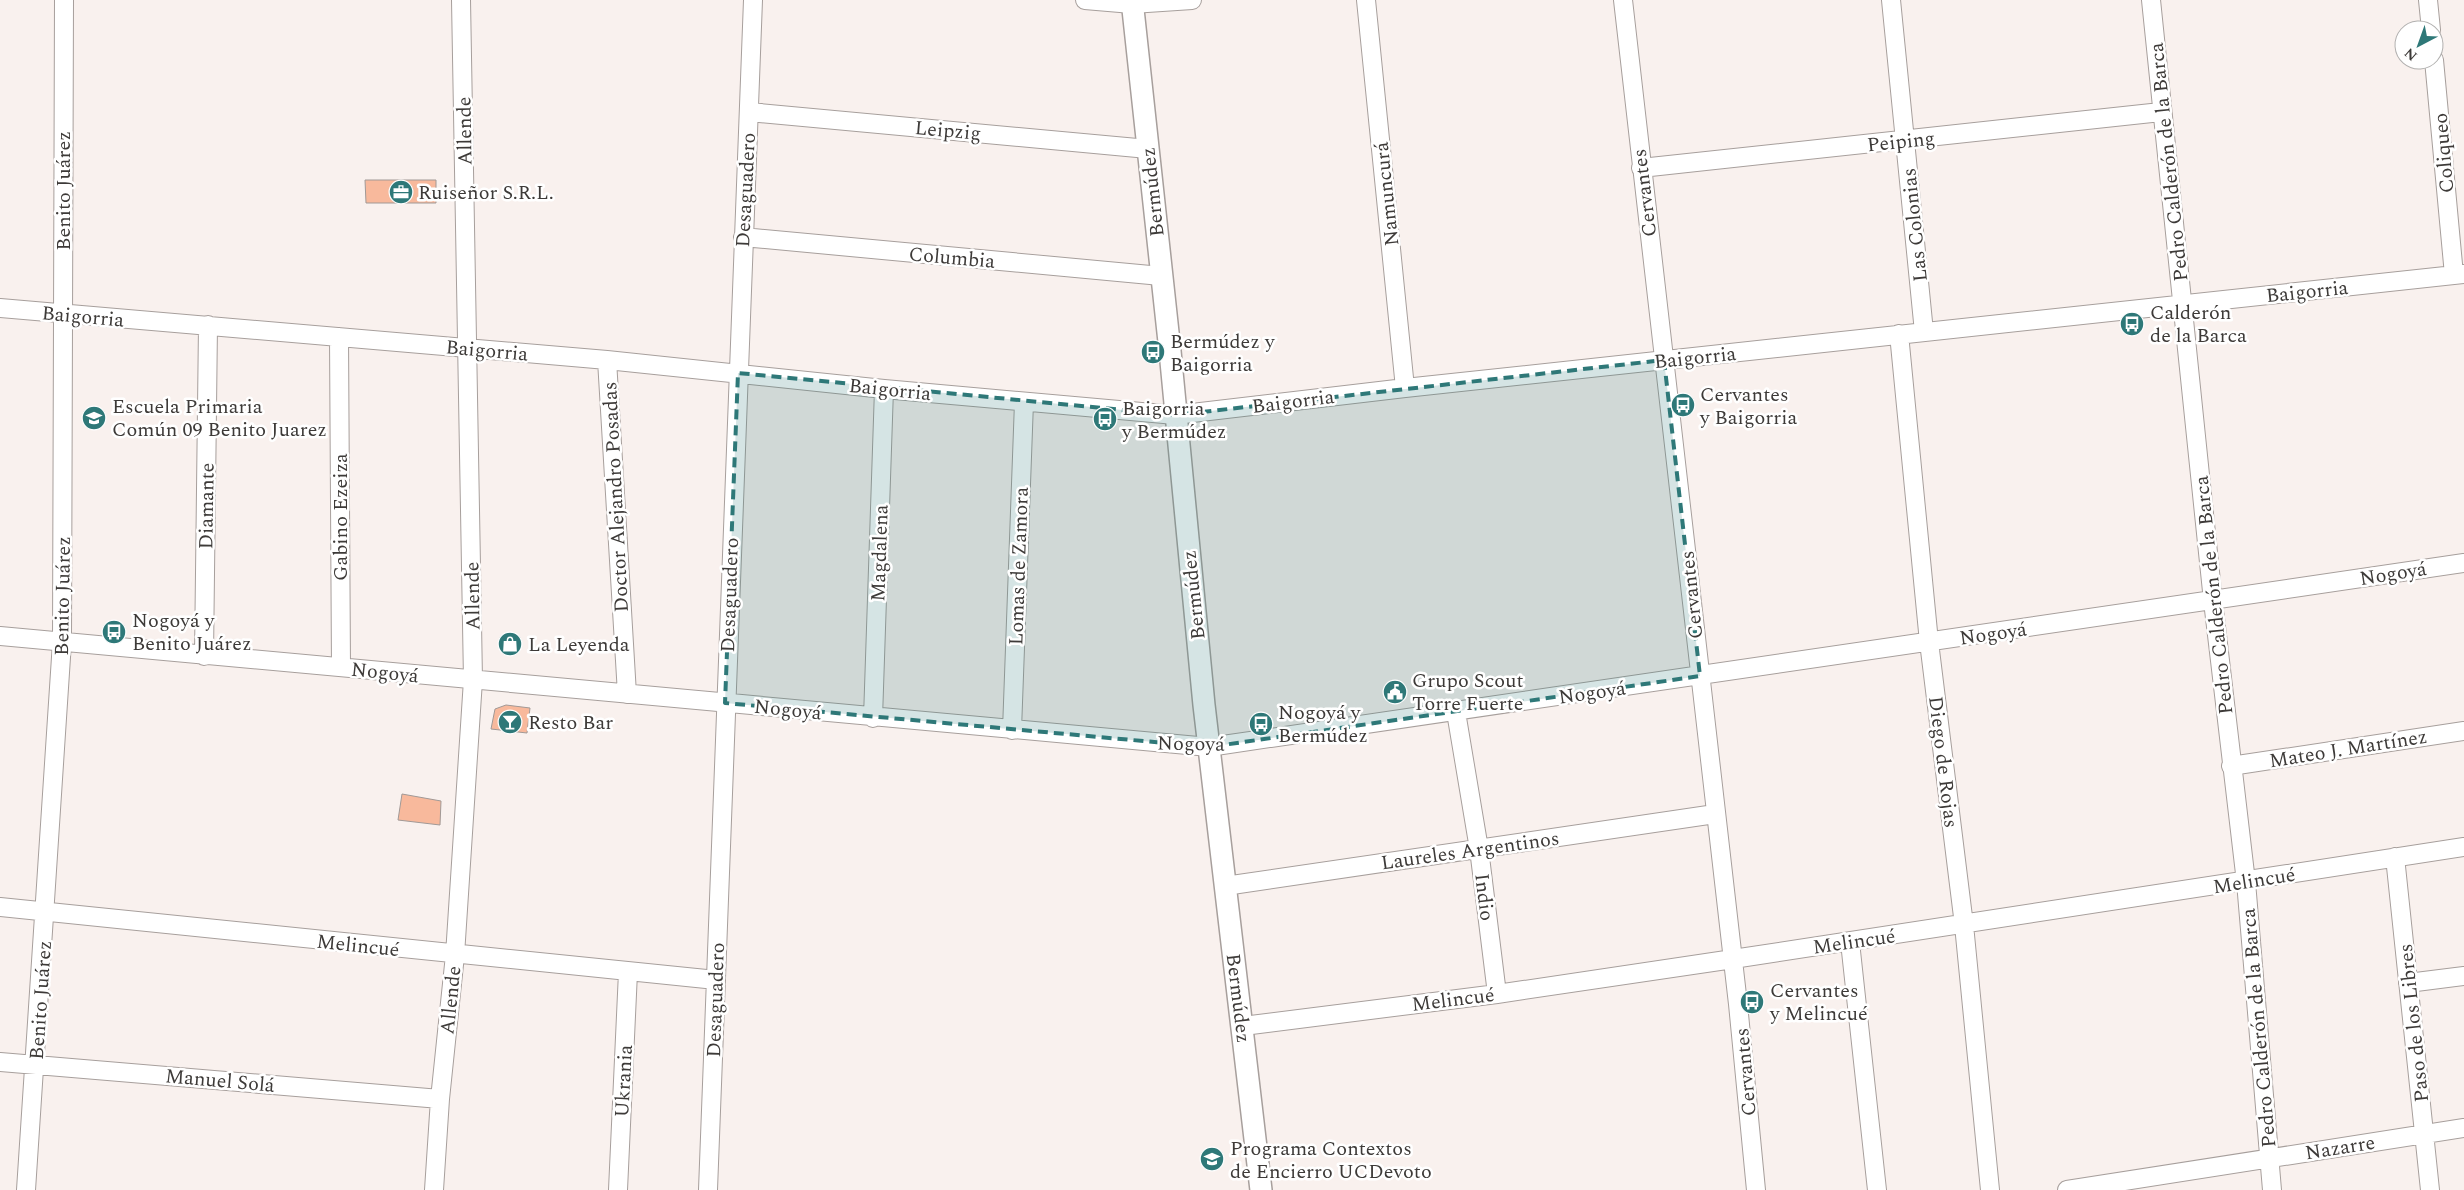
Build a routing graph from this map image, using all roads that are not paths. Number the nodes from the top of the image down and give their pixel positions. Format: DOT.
graph roads {
  1 [pos="64,0"];
  2 [pos="461,0"];
  3 [pos="753,0"];
  4 [pos="1085,0"];
  5 [pos="1192,0"];
  6 [pos="1366,0"];
  7 [pos="1623,0"];
  8 [pos="1891,0"];
  9 [pos="2151,0"];
  10 [pos="2428,0"];
  11 [pos="1132,2"];
  12 [pos="2430,20"];
  13 [pos="2435,70"];
  14 [pos="749,112"];
  15 [pos="2161,112"];
  16 [pos="1905,140"];
  17 [pos="1148,149"];
  18 [pos="1641,168"];
  19 [pos="743,237"];
  20 [pos="2459,274"];
  21 [pos="1161,276"];
  22 [pos="2183,305"];
  23 [pos="0,308"];
  24 [pos="62,315"];
  25 [pos="208,325"];
  26 [pos="1924,332"];
  27 [pos="1899,334"];
  28 [pos="339,337"];
  29 [pos="469,348"];
  30 [pos="607,360"];
  31 [pos="1664,360"];
  32 [pos="738,374"];
  33 [pos="1405,388"];
  34 [pos="884,389"];
  35 [pos="1024,402"];
  36 [pos="1175,415"];
  37 [pos="2464,563"];
  38 [pos="2214,601"];
  39 [pos="0,636"];
  40 [pos="62,642"];
  41 [pos="1929,642"];
  42 [pos="204,656"];
  43 [pos="341,667"];
  44 [pos="1700,676"];
  45 [pos="473,680"];
  46 [pos="627,694"];
  47 [pos="725,703"];
  48 [pos="1456,712"];
  49 [pos="873,718"];
  50 [pos="1012,730"];
  51 [pos="2464,731"];
  52 [pos="1209,747"];
  53 [pos="2231,766"];
  54 [pos="1716,814"];
  55 [pos="2464,847"];
  56 [pos="1479,849"];
  57 [pos="2395,857"];
  58 [pos="2246,882"];
  59 [pos="1225,886"];
  60 [pos="0,907"];
  61 [pos="46,911"];
  62 [pos="1964,925"];
  63 [pos="1850,942"];
  64 [pos="455,955"];
  65 [pos="1733,959"];
  66 [pos="628,972"];
  67 [pos="2464,976"];
  68 [pos="716,980"];
  69 [pos="2408,983"];
  70 [pos="1497,994"];
  71 [pos="1243,1026"];
  72 [pos="0,1062"];
  73 [pos="35,1065"];
  74 [pos="440,1099"];
  75 [pos="2464,1128"];
  76 [pos="2424,1133"];
  77 [pos="2269,1158"];
  78 [pos="26,1190"];
  79 [pos="434,1190"];
  80 [pos="618,1190"];
  81 [pos="708,1190"];
  82 [pos="1262,1190"];
  83 [pos="1756,1190"];
  84 [pos="1877,1190"];
  85 [pos="1990,1190"];
  86 [pos="2067,1190"];
  87 [pos="2272,1190"];
  88 [pos="2430,1190"];
  1 -- 24 [label="street, Benito Juárez"];
  2 -- 29 [label="street, Allende"];
  3 -- 14 [label="street, Desaguadero"];
  4 -- 11 [label="street"];
  5 -- 11 [label="street"];
  6 -- 33 [label="street, Namuncurá"];
  7 -- 18 [label="street, Cervantes"];
  8 -- 16 [label="street, Las Colonias"];
  9 -- 15 [label="street, Pedro Calderón de la Barca"];
  10 -- 12 [label="street"];
  11 -- 17 [label="street, Bermúdez"];
  13 -- 20 [label="street, Coliqueo"];
  14 -- 17 [label="street, Leipzig"];
  14 -- 19 [label="street, Desaguadero"];
  15 -- 16 [label="street, Peiping"];
  15 -- 22 [label="street, Pedro Calderón de la Barca"];
  16 -- 18 [label="street, Peiping"];
  16 -- 26 [label="street, Las Colonias"];
  17 -- 21 [label="street, Bermúdez"];
  18 -- 31 [label="street, Cervantes"];
  19 -- 21 [label="street, Columbia"];
  19 -- 32 [label="street, Desaguadero"];
  20 -- 22 [label="street, Baigorria"];
  21 -- 36 [label="street, Bermúdez"];
  22 -- 26 [label="street, Baigorria"];
  22 -- 38 [label="street, Pedro Calderón de la Barca"];
  23 -- 24 [label="street, Baigorria"];
  24 -- 25 [label="street, Baigorria"];
  24 -- 40 [label="street, Benito Juárez"];
  25 -- 28 [label="street, Baigorria"];
  25 -- 42 [label="street, Diamante"];
  26 -- 27 [label="street, Baigorria"];
  27 -- 31 [label="street, Baigorria"];
  27 -- 41 [label="street, Diego de Rojas"];
  28 -- 29 [label="street, Baigorria"];
  28 -- 43 [label="street, Gabino Ezeiza"];
  29 -- 30 [label="street, Baigorria"];
  29 -- 45 [label="street, Allende"];
  30 -- 32 [label="street, Baigorria"];
  30 -- 46 [label="street, Doctor Alejandro Posadas"];
  31 -- 33 [label="street, Baigorria"];
  31 -- 44 [label="street, Cervantes"];
  32 -- 34 [label="street, Baigorria"];
  32 -- 47 [label="street, Desaguadero"];
  33 -- 36 [label="street, Baigorria"];
  34 -- 35 [label="street, Baigorria"];
  34 -- 49 [label="street, Magdalena"];
  35 -- 36 [label="street, Baigorria"];
  35 -- 50 [label="street, Lomas de Zamora"];
  36 -- 52 [label="street, Bermúdez"];
  37 -- 38 [label="street, Nogoyá"];
  38 -- 41 [label="street, Nogoyá"];
  38 -- 53 [label="street, Pedro Calderón de la Barca"];
  39 -- 40 [label="street, Nogoyá"];
  40 -- 42 [label="street, Nogoyá"];
  40 -- 61 [label="street, Benito Juárez"];
  41 -- 44 [label="street, Nogoyá"];
  41 -- 62 [label="street, Diego de Rojas"];
  42 -- 43 [label="street, Nogoyá"];
  43 -- 45 [label="street, Nogoyá"];
  44 -- 48 [label="street, Nogoyá"];
  44 -- 54 [label="street, Cervantes"];
  45 -- 46 [label="street, Nogoyá"];
  45 -- 64 [label="street, Allende"];
  46 -- 47 [label="street, Nogoyá"];
  47 -- 49 [label="street, Nogoyá"];
  47 -- 68 [label="street, Desaguadero"];
  48 -- 52 [label="street, Nogoyá"];
  48 -- 56 [label="street, Indio"];
  49 -- 50 [label="street, Nogoyá"];
  50 -- 52 [label="street, Nogoyá"];
  51 -- 53 [label="street, Mateo J. Martínez"];
  52 -- 59 [label="street, Bermúdez"];
  53 -- 58 [label="street, Pedro Calderón de la Barca"];
  54 -- 56 [label="street, Laureles Argentinos"];
  54 -- 65 [label="street, Cervantes"];
  55 -- 57 [label="street, Melincué"];
  56 -- 59 [label="street, Laureles Argentinos"];
  56 -- 70 [label="street, Indio"];
  57 -- 58 [label="street, Melincué"];
  57 -- 69 [label="street, Paso de los Libres"];
  58 -- 62 [label="street, Melincué"];
  58 -- 77 [label="street, Pedro Calderón de la Barca"];
  59 -- 71 [label="street, Bermúdez"];
  60 -- 61 [label="street, Melincué"];
  61 -- 64 [label="street, Melincué"];
  61 -- 73 [label="street, Benito Juárez"];
  62 -- 63 [label="street, Melincué"];
  62 -- 85 [label="street, Diego de Rojas"];
  63 -- 65 [label="street, Melincué"];
  63 -- 84 [label="street"];
  64 -- 66 [label="street, Melincué"];
  64 -- 74 [label="street, Allende"];
  65 -- 70 [label="street, Melincué"];
  65 -- 83 [label="street, Cervantes"];
  66 -- 68 [label="street, Melincué"];
  66 -- 80 [label="street, Ukrania"];
  67 -- 69 [label="street"];
  68 -- 81 [label="street, Desaguadero"];
  69 -- 76 [label="street, Paso de los Libres"];
  70 -- 71 [label="street, Melincué"];
  71 -- 82 [label="street, Bermúdez"];
  72 -- 73 [label="street, Manuel Solá"];
  73 -- 74 [label="street, Manuel Solá"];
  73 -- 78 [label="street, Benito Juárez"];
  74 -- 79 [label="street, Allende"];
  75 -- 76 [label="street, Nazarre"];
  76 -- 77 [label="street, Nazarre"];
  76 -- 88 [label="street, Paso de los Libres"];
  77 -- 86 [label="street, Nazarre"];
  77 -- 87 [label="street, Pedro Calderón de la Barca"];
}
